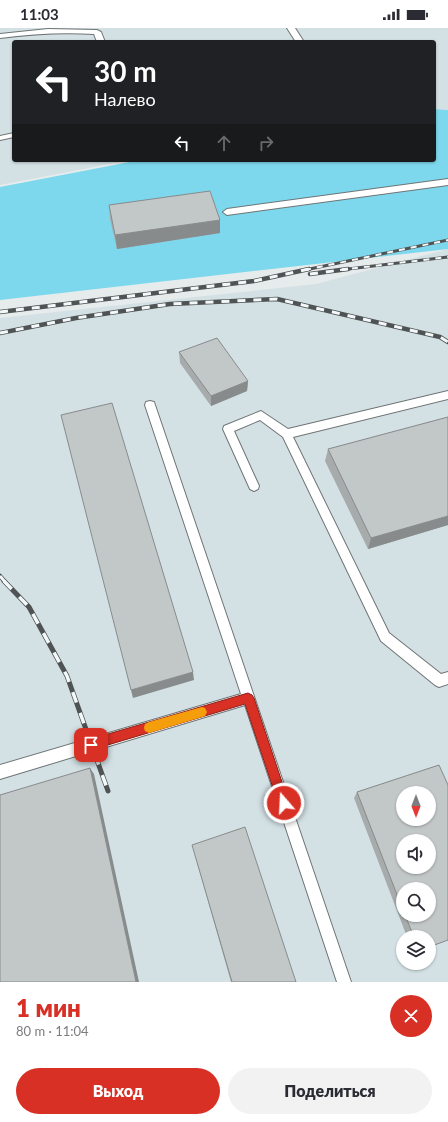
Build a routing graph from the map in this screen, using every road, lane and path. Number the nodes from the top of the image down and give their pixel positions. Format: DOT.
graph roads {
  1 [pos="291,28"];
  2 [pos="0,36"];
  3 [pos="100,40"];
  4 [pos="299,40"];
  5 [pos="12,135"];
  6 [pos="0,138"];
  7 [pos="448,182"];
  8 [pos="227,212"];
  9 [pos="448,395"];
  10 [pos="150,405"];
  11 [pos="287,434"];
  12 [pos="254,486"];
  13 [pos="448,678"];
  14 [pos="248,698"];
  15 [pos="0,772"];
  16 [pos="344,982"];
  1 -- 4 [label="lane"];
  2 -- 3 [label="lane"];
  5 -- 6 [label="lane"];
  7 -- 8 [label="lane"];
  9 -- 11 [label="lane"];
  10 -- 14 [label="lane"];
  11 -- 12 [label="lane"];
  11 -- 13 [label="lane"];
  14 -- 15 [label="lane"];
  14 -- 16 [label="lane"];
}
